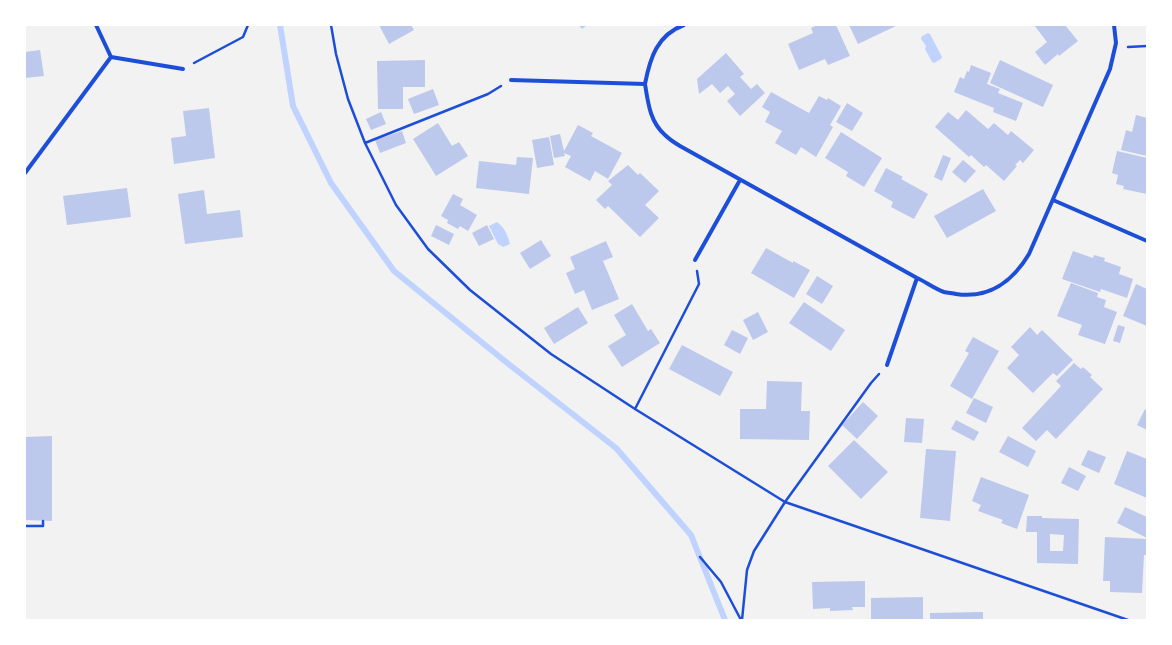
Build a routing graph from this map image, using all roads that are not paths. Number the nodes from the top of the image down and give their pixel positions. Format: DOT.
graph roads {
  1 [pos="96,25"];
  2 [pos="684,25"];
  3 [pos="1114,25"];
  4 [pos="111,57"];
  5 [pos="183,69"];
  6 [pos="511,80"];
  7 [pos="645,84"];
  8 [pos="25,173"];
  9 [pos="740,180"];
  10 [pos="1053,200"];
  11 [pos="1147,241"];
  12 [pos="695,260"];
  13 [pos="917,278"];
  14 [pos="887,365"];
  1 -- 4 [label="street"];
  2 -- 7 [label="street"];
  3 -- 10 [label="street"];
  4 -- 5 [label="street"];
  4 -- 8 [label="street"];
  6 -- 7 [label="street"];
  7 -- 9 [label="street"];
  9 -- 12 [label="street"];
  9 -- 13 [label="street"];
  10 -- 11 [label="street"];
  10 -- 13 [label="street"];
  13 -- 14 [label="street"];
}
